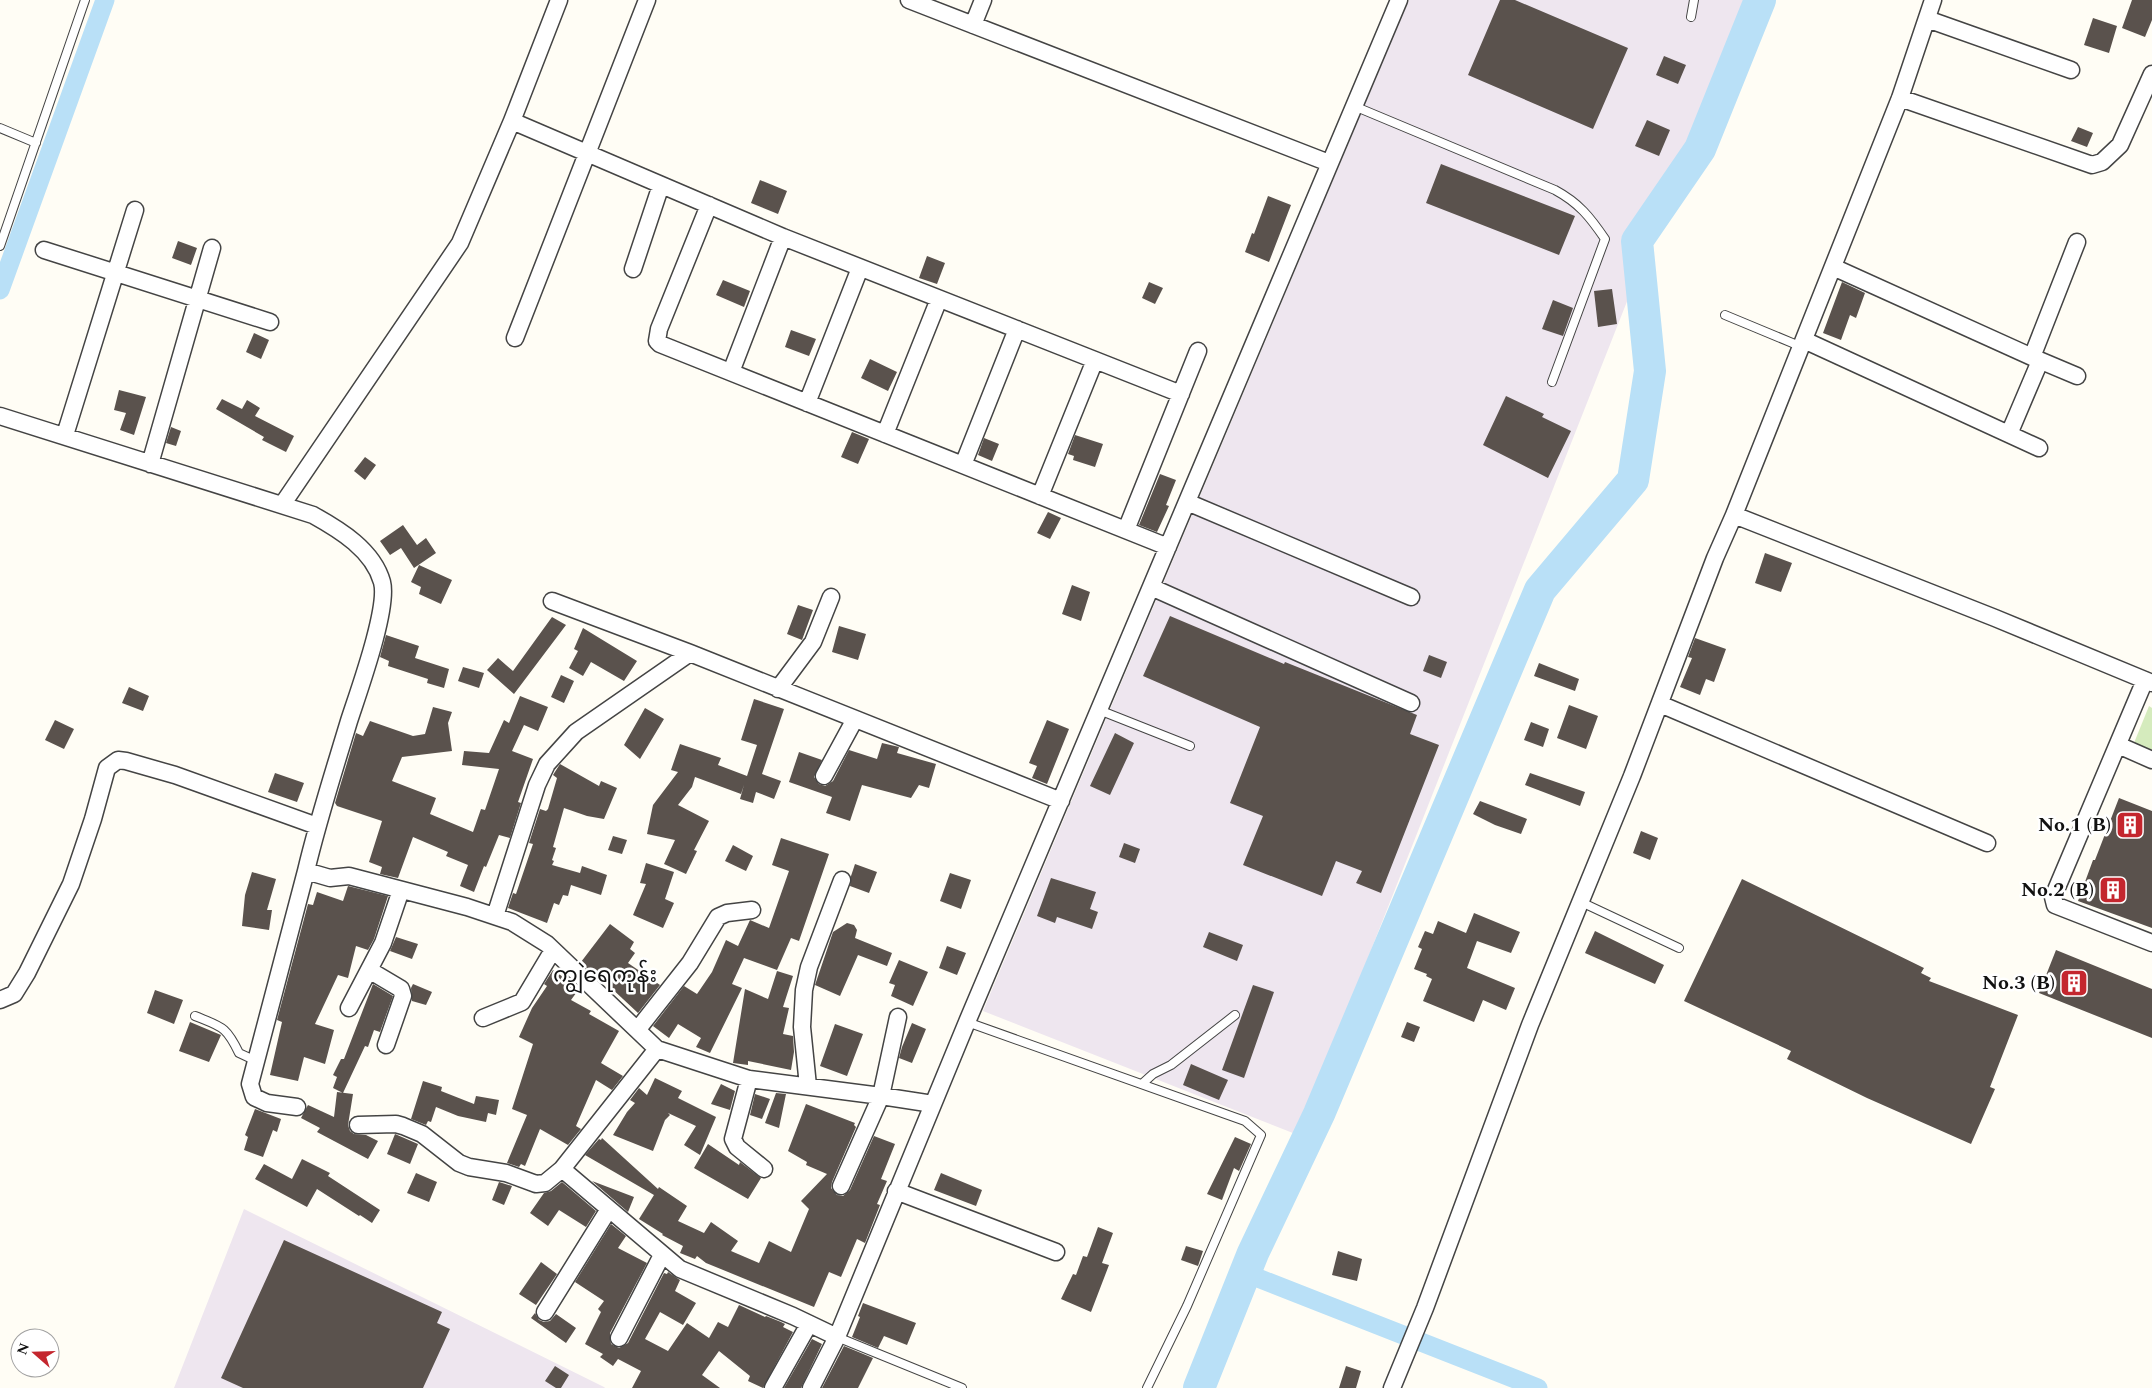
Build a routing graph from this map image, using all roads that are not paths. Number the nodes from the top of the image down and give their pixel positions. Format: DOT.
graph roads {
  1 [pos="85,0"];
  2 [pos="559,0"];
  3 [pos="646,0"];
  4 [pos="983,0"];
  5 [pos="1399,0"];
  6 [pos="1694,0"];
  7 [pos="1933,0"];
  8 [pos="916,1"];
  9 [pos="1691,17"];
  10 [pos="1927,20"];
  11 [pos="974,25"];
  12 [pos="2070,70"];
  13 [pos="2152,74"];
  14 [pos="1900,98"];
  15 [pos="1354,106"];
  16 [pos="512,121"];
  17 [pos="0,128"];
  18 [pos="36,144"];
  19 [pos="586,154"];
  20 [pos="1329,164"];
  21 [pos="661,186"];
  22 [pos="709,206"];
  23 [pos="135,210"];
  24 [pos="783,237"];
  25 [pos="2077,242"];
  26 [pos="0,246"];
  27 [pos="212,248"];
  28 [pos="44,250"];
  29 [pos="1833,267"];
  30 [pos="860,268"];
  31 [pos="633,269"];
  32 [pos="115,273"];
  33 [pos="198,299"];
  34 [pos="939,299"];
  35 [pos="1725,315"];
  36 [pos="270,322"];
  37 [pos="1017,329"];
  38 [pos="515,338"];
  39 [pos="1803,344"];
  40 [pos="1198,351"];
  41 [pos="2036,359"];
  42 [pos="1095,360"];
  43 [pos="731,372"];
  44 [pos="2077,376"];
  45 [pos="1552,382"];
  46 [pos="1180,394"];
  47 [pos="807,403"];
  48 [pos="0,416"];
  49 [pos="885,434"];
  50 [pos="2009,434"];
  51 [pos="65,435"];
  52 [pos="2039,448"];
  53 [pos="150,464"];
  54 [pos="963,465"];
  55 [pos="1040,496"];
  56 [pos="1187,502"];
  57 [pos="282,505"];
  58 [pos="1734,515"];
  59 [pos="1126,530"];
  60 [pos="1168,547"];
  61 [pos="1151,588"];
  62 [pos="830,596"];
  63 [pos="1411,596"];
  64 [pos="552,601"];
  65 [pos="690,653"];
  66 [pos="2149,682"];
  67 [pos="778,688"];
  68 [pos="1411,703"];
  69 [pos="1660,704"];
  70 [pos="1099,710"];
  71 [pos="855,719"];
  72 [pos="2118,745"];
  73 [pos="1190,746"];
  74 [pos="2152,760"];
  75 [pos="824,776"];
  76 [pos="1061,801"];
  77 [pos="317,826"];
  78 [pos="1987,843"];
  79 [pos="306,871"];
  80 [pos="842,880"];
  81 [pos="401,890"];
  82 [pos="1581,902"];
  83 [pos="752,910"];
  84 [pos="495,916"];
  85 [pos="2152,944"];
  86 [pos="1679,948"];
  87 [pos="553,950"];
  88 [pos="369,970"];
  89 [pos="0,1000"];
  90 [pos="349,1008"];
  91 [pos="1235,1015"];
  92 [pos="196,1016"];
  93 [pos="898,1017"];
  94 [pos="483,1018"];
  95 [pos="967,1022"];
  96 [pos="638,1029"];
  97 [pos="386,1045"];
  98 [pos="657,1049"];
  99 [pos="256,1061"];
  100 [pos="748,1079"];
  101 [pos="1142,1083"];
  102 [pos="808,1086"];
  103 [pos="881,1096"];
  104 [pos="933,1104"];
  105 [pos="297,1107"];
  106 [pos="358,1125"];
  107 [pos="562,1169"];
  108 [pos="764,1169"];
  109 [pos="841,1186"];
  110 [pos="896,1191"];
  111 [pos="609,1209"];
  112 [pos="1056,1252"];
  113 [pos="662,1254"];
  114 [pos="545,1312"];
  115 [pos="810,1324"];
  116 [pos="837,1337"];
  117 [pos="619,1338"];
  118 [pos="773,1388"];
  119 [pos="811,1388"];
  120 [pos="962,1388"];
  121 [pos="1147,1388"];
  122 [pos="1392,1388"];
  1 -- 18 [label="lane"];
  2 -- 16 [label="street"];
  3 -- 19 [label="street"];
  4 -- 11 [label="street"];
  5 -- 15 [label="street"];
  6 -- 9 [label="lane"];
  7 -- 10 [label="street"];
  8 -- 11 [label="street"];
  10 -- 12 [label="street"];
  10 -- 14 [label="street"];
  11 -- 20 [label="street"];
  13 -- 14 [label="street"];
  14 -- 29 [label="street"];
  15 -- 20 [label="street"];
  15 -- 45 [label="lane"];
  16 -- 19 [label="street"];
  16 -- 57 [label="street"];
  17 -- 18 [label="lane"];
  18 -- 26 [label="lane"];
  19 -- 21 [label="street"];
  19 -- 38 [label="street"];
  20 -- 56 [label="street"];
  21 -- 22 [label="street"];
  21 -- 31 [label="street"];
  22 -- 24 [label="street"];
  22 -- 43 [label="street"];
  23 -- 32 [label="street"];
  24 -- 30 [label="street"];
  24 -- 43 [label="street"];
  25 -- 41 [label="street"];
  27 -- 33 [label="street"];
  28 -- 32 [label="street"];
  29 -- 39 [label="street"];
  29 -- 41 [label="street"];
  30 -- 34 [label="street"];
  30 -- 47 [label="street"];
  32 -- 33 [label="street"];
  32 -- 51 [label="street"];
  33 -- 36 [label="street"];
  33 -- 53 [label="street"];
  34 -- 37 [label="street"];
  34 -- 49 [label="street"];
  35 -- 39 [label="lane"];
  37 -- 42 [label="street"];
  37 -- 54 [label="street"];
  39 -- 50 [label="street"];
  39 -- 58 [label="street"];
  40 -- 46 [label="street"];
  41 -- 44 [label="street"];
  41 -- 50 [label="street"];
  42 -- 46 [label="street"];
  42 -- 55 [label="street"];
  43 -- 47 [label="street"];
  46 -- 59 [label="street"];
  47 -- 49 [label="street"];
  48 -- 51 [label="street"];
  49 -- 54 [label="street"];
  50 -- 52 [label="street"];
  51 -- 53 [label="street"];
  53 -- 57 [label="street"];
  54 -- 55 [label="street"];
  55 -- 59 [label="street"];
  56 -- 60 [label="street"];
  56 -- 63 [label="street"];
  57 -- 77 [label="street"];
  58 -- 66 [label="street"];
  58 -- 69 [label="street"];
  59 -- 60 [label="street"];
  60 -- 61 [label="street"];
  61 -- 68 [label="street"];
  61 -- 70 [label="street"];
  62 -- 67 [label="street"];
  64 -- 65 [label="street"];
  65 -- 67 [label="street"];
  65 -- 84 [label="street"];
  66 -- 72 [label="street"];
  67 -- 71 [label="street"];
  69 -- 78 [label="street"];
  69 -- 82 [label="street"];
  70 -- 73 [label="lane"];
  70 -- 76 [label="street"];
  71 -- 75 [label="street"];
  71 -- 76 [label="street"];
  72 -- 74 [label="street"];
  72 -- 85 [label="street"];
  76 -- 95 [label="street"];
  77 -- 79 [label="street"];
  77 -- 89 [label="street"];
  79 -- 81 [label="street"];
  79 -- 99 [label="street"];
  80 -- 102 [label="street"];
  81 -- 84 [label="street"];
  81 -- 88 [label="street"];
  82 -- 86 [label="lane"];
  82 -- 122 [label="street"];
  83 -- 96 [label="street"];
  84 -- 87 [label="street"];
  87 -- 94 [label="street"];
  87 -- 96 [label="street"];
  88 -- 90 [label="street"];
  88 -- 97 [label="street"];
  91 -- 101 [label="lane"];
  92 -- 99 [label="lane"];
  93 -- 103 [label="street"];
  95 -- 101 [label="lane"];
  95 -- 104 [label="street"];
  96 -- 98 [label="street"];
  98 -- 100 [label="street"];
  98 -- 107 [label="street"];
  99 -- 105 [label="street"];
  100 -- 102 [label="street"];
  100 -- 108 [label="street"];
  101 -- 121 [label="lane"];
  102 -- 103 [label="street"];
  103 -- 104 [label="street"];
  103 -- 109 [label="street"];
  104 -- 110 [label="street"];
  106 -- 107 [label="street"];
  107 -- 111 [label="street"];
  110 -- 112 [label="street"];
  110 -- 116 [label="street"];
  111 -- 113 [label="street"];
  111 -- 114 [label="street"];
  113 -- 115 [label="street"];
  113 -- 117 [label="street"];
  115 -- 116 [label="street"];
  115 -- 118 [label="street"];
  116 -- 119 [label="street"];
  116 -- 120 [label="lane"];
}
